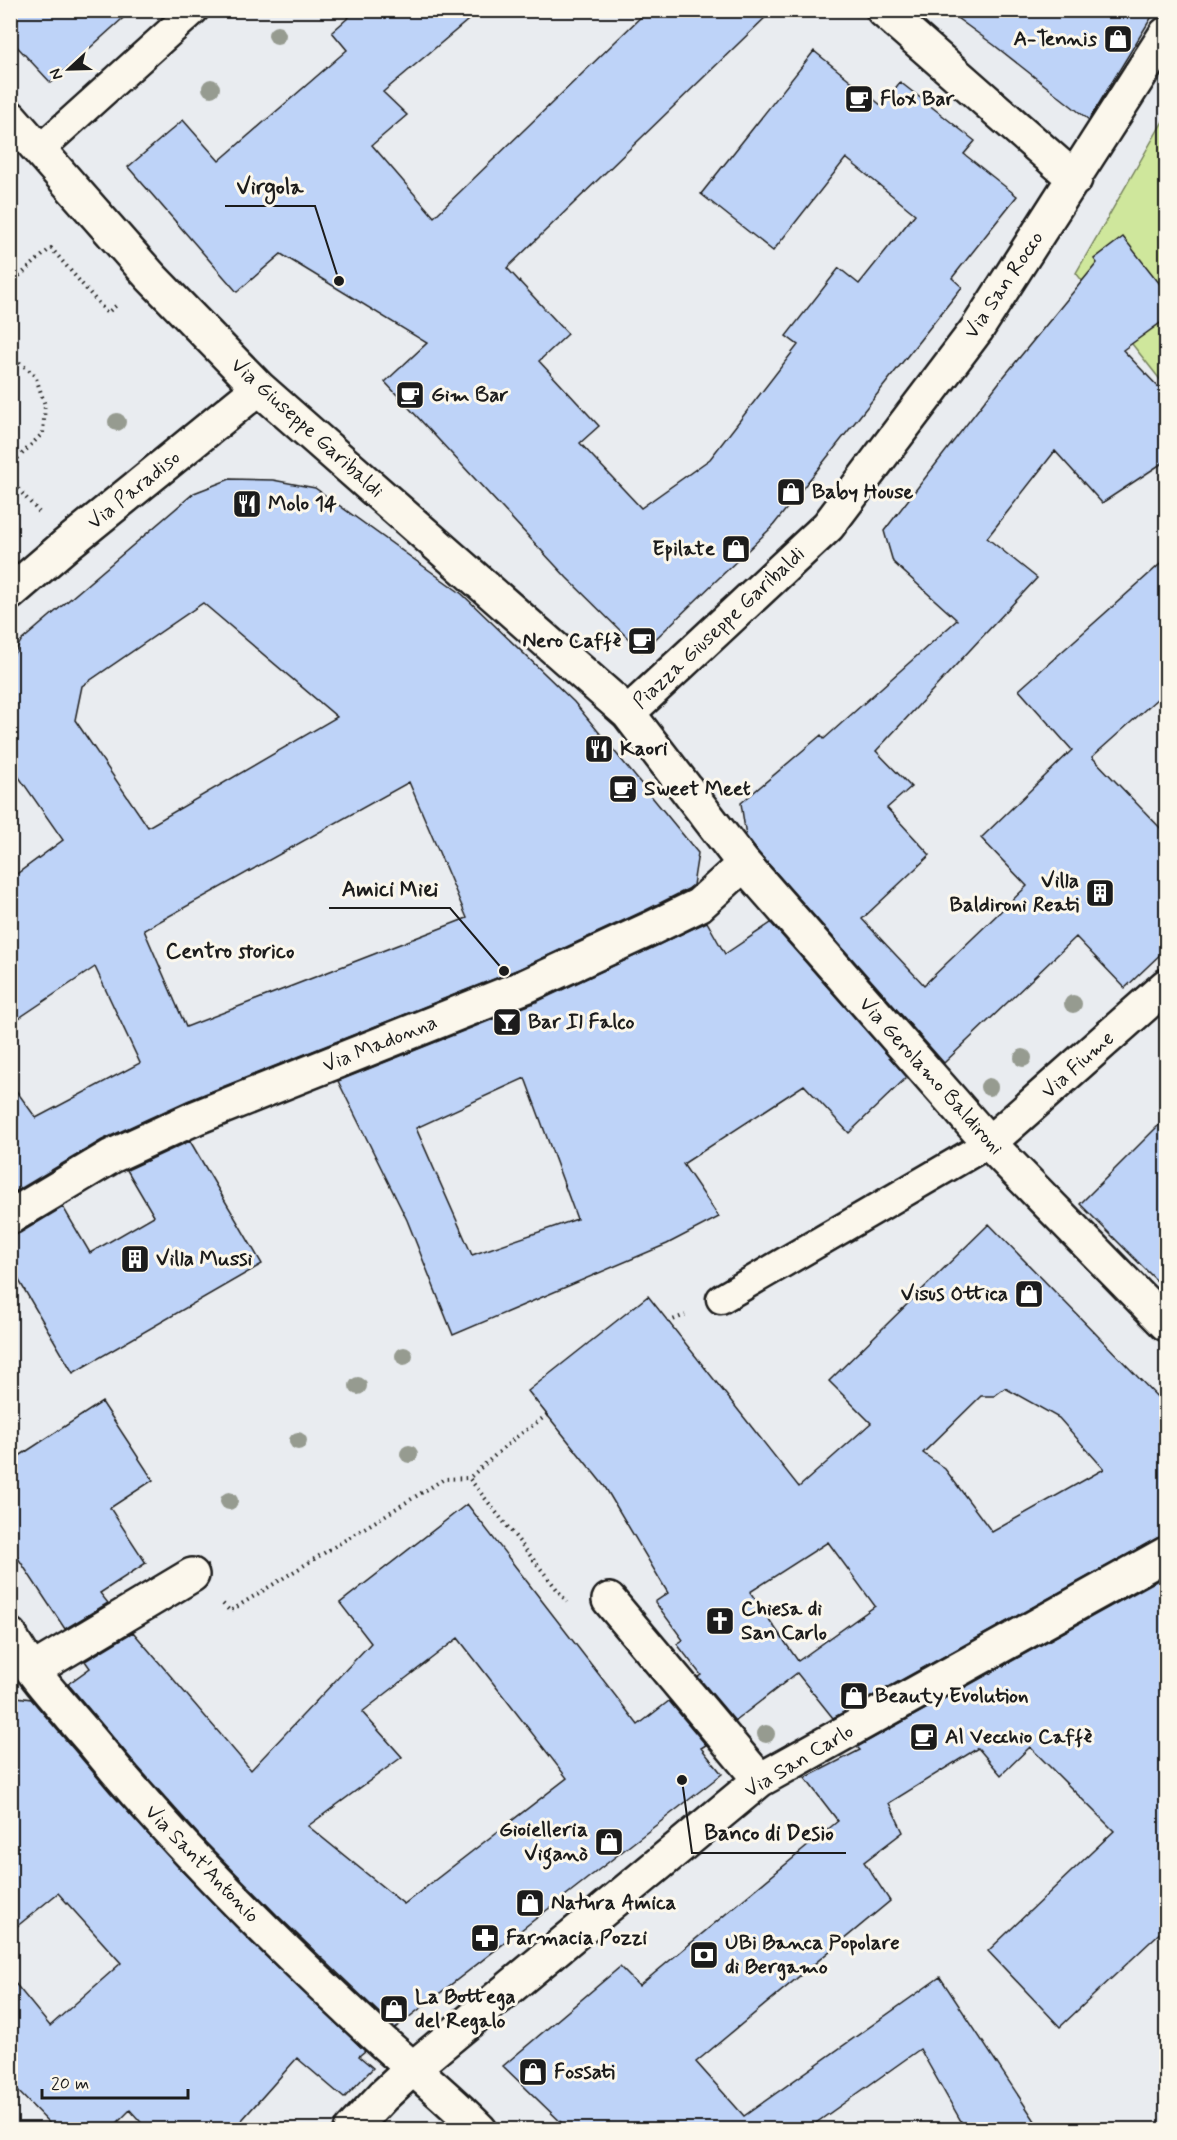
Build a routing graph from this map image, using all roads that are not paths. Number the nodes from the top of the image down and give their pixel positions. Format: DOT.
graph roads {
  1 [pos="194,10"];
  2 [pos="883,10"];
  3 [pos="1167,34"];
  4 [pos="10,117"];
  5 [pos="39,150"];
  6 [pos="1075,179"];
  7 [pos="259,388"];
  8 [pos="828,526"];
  9 [pos="10,593"];
  10 [pos="628,712"];
  11 [pos="708,818"];
  12 [pos="744,864"];
  13 [pos="1167,986"];
  14 [pos="989,1143"];
  15 [pos="10,1216"];
  16 [pos="721,1299"];
  17 [pos="1167,1324"];
  18 [pos="1167,1554"];
  19 [pos="192,1575"];
  20 [pos="609,1600"];
  21 [pos="11,1639"];
  22 [pos="33,1670"];
  23 [pos="760,1780"];
  24 [pos="413,2068"];
  25 [pos="351,2130"];
  26 [pos="480,2130"];
  1 -- 5 [label="lane"];
  2 -- 6 [label="street"];
  3 -- 6 [label="street, Via San Rocco"];
  4 -- 5 [label="street, Via Giuseppe Garibaldi"];
  5 -- 7 [label="street, Via Giuseppe Garibaldi"];
  6 -- 8 [label="street, Via San Rocco"];
  7 -- 9 [label="street, Via Paradiso"];
  7 -- 10 [label="street, Via Giuseppe Garibaldi"];
  8 -- 10 [label="street, Piazza Giuseppe Garibaldi"];
  10 -- 11 [label="street, Piazza Giuseppe Garibaldi"];
  11 -- 12 [label="street, Via Gerolamo Baldironi"];
  12 -- 14 [label="street, Via Gerolamo Baldironi"];
  12 -- 15 [label="street, Via Madonna"];
  13 -- 14 [label="street, Via Fiume"];
  14 -- 16 [label="lane"];
  14 -- 17 [label="street, Via Gerolamo Baldironi"];
  18 -- 23 [label="street, Via San Carlo"];
  19 -- 22 [label="street"];
  20 -- 23 [label="street"];
  21 -- 22 [label="street, Via Sant'Antonio"];
  22 -- 24 [label="street, Via Sant'Antonio"];
  23 -- 24 [label="street, Via San Carlo"];
  24 -- 25 [label="street, Via San Carlo"];
  24 -- 26 [label="street, Via Sant'Antonio"];
}
